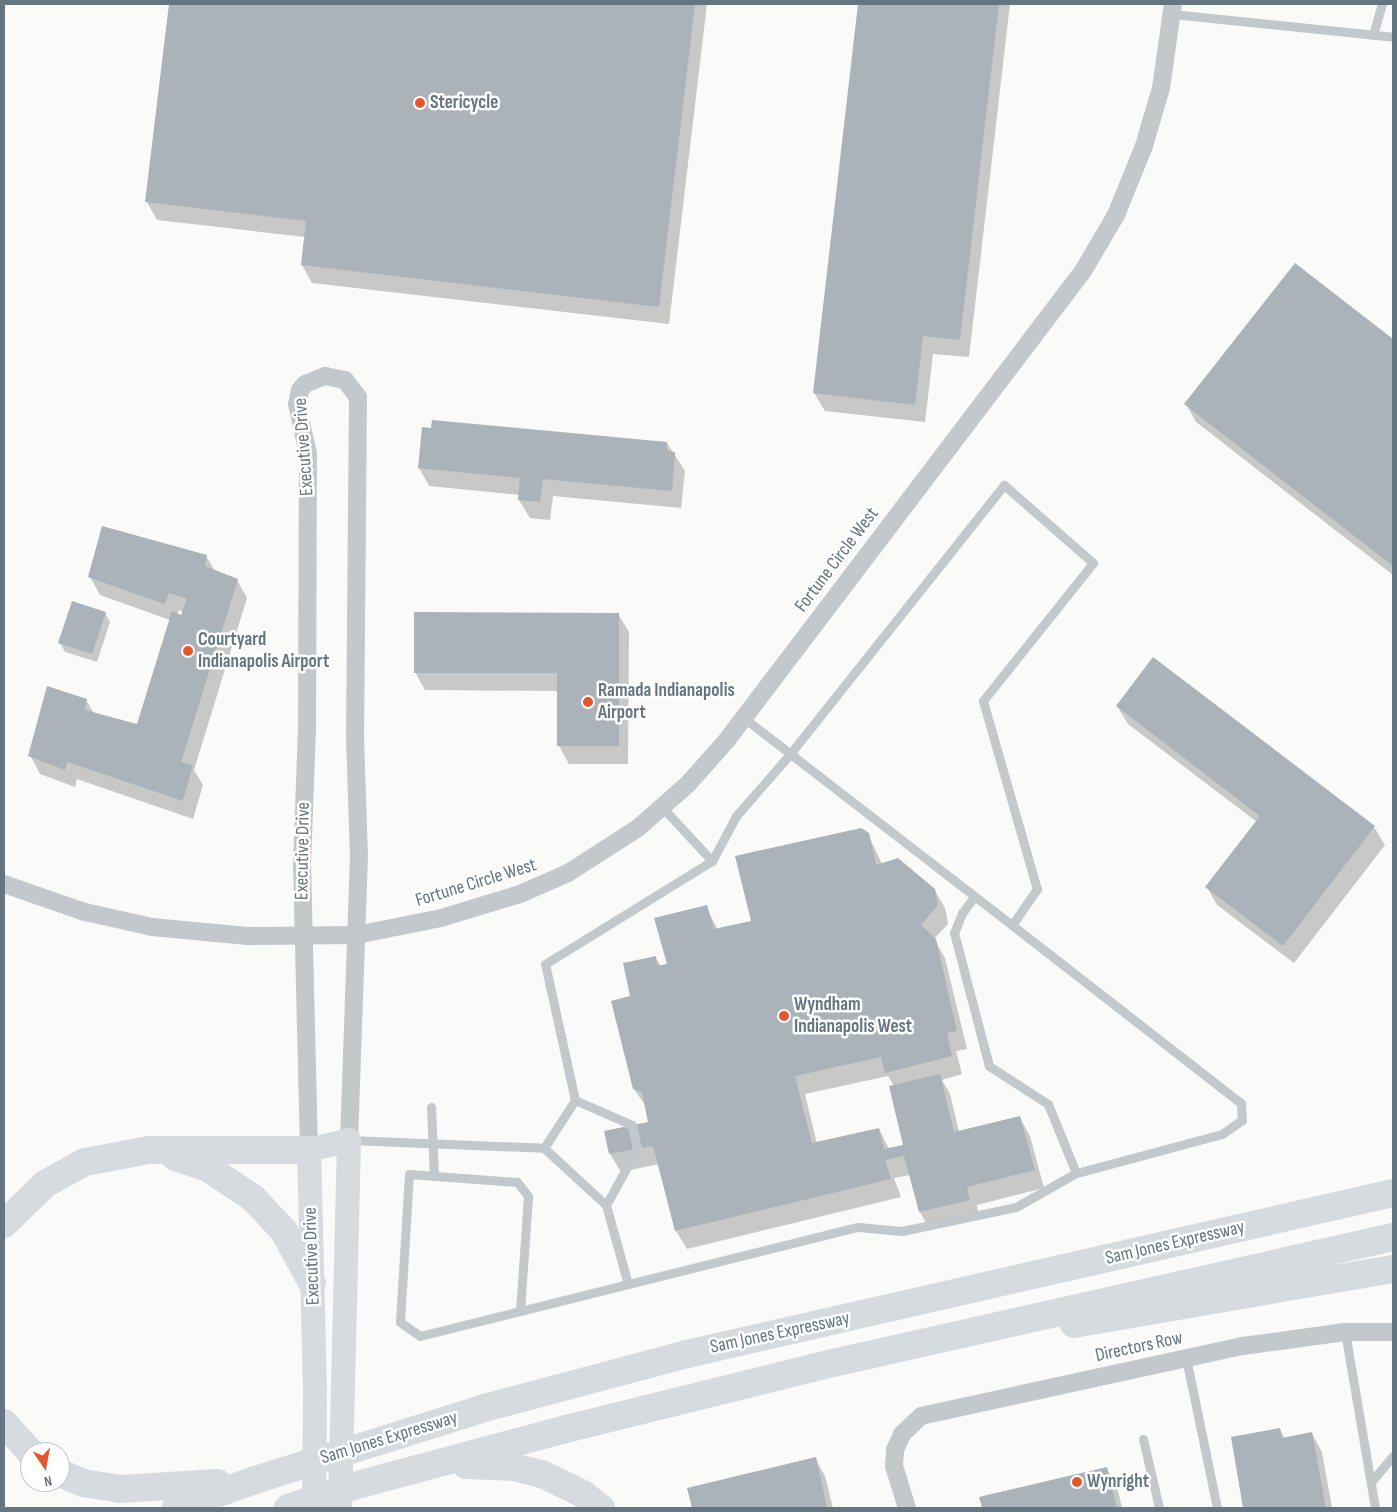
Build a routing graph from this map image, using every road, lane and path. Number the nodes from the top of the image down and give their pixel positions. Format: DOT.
graph roads {
  1 [pos="1382,4"];
  2 [pos="1173,9"];
  3 [pos="1373,35"];
  4 [pos="1393,37"];
  5 [pos="744,718"];
  6 [pos="790,754"];
  7 [pos="662,808"];
  8 [pos="712,861"];
  9 [pos="4,884"];
  10 [pos="974,897"];
  11 [pos="1012,925"];
  12 [pos="356,934"];
  13 [pos="303,937"];
  14 [pos="576,1100"];
  15 [pos="431,1107"];
  16 [pos="349,1140"];
  17 [pos="433,1144"];
  18 [pos="544,1148"];
  19 [pos="149,1150"];
  20 [pos="308,1150"];
  21 [pos="1076,1173"];
  22 [pos="434,1176"];
  23 [pos="1393,1193"];
  24 [pos="606,1205"];
  25 [pos="4,1224"];
  26 [pos="1393,1236"];
  27 [pos="1393,1269"];
  28 [pos="312,1283"];
  29 [pos="628,1284"];
  30 [pos="520,1311"];
  31 [pos="1345,1332"];
  32 [pos="1393,1332"];
  33 [pos="1186,1358"];
  34 [pos="833,1363"];
  35 [pos="4,1422"];
  36 [pos="1143,1439"];
  37 [pos="21,1442"];
  38 [pos="1393,1456"];
  39 [pos="443,1463"];
  40 [pos="70,1477"];
  41 [pos="256,1480"];
  42 [pos="1371,1482"];
  43 [pos="176,1508"];
  44 [pos="288,1508"];
  45 [pos="314,1508"];
  46 [pos="340,1508"];
  47 [pos="601,1508"];
  48 [pos="907,1508"];
  49 [pos="1158,1508"];
  50 [pos="1217,1508"];
  51 [pos="1376,1508"];
  1 -- 3 [label="lane"];
  2 -- 3 [label="lane"];
  2 -- 5 [label="street, Fortune Circle West"];
  3 -- 4 [label="lane"];
  5 -- 6 [label="lane"];
  5 -- 7 [label="street, Fortune Circle West"];
  6 -- 8 [label="lane"];
  6 -- 10 [label="lane"];
  6 -- 11 [label="lane"];
  7 -- 8 [label="lane"];
  7 -- 12 [label="street, Fortune Circle West"];
  8 -- 14 [label="lane"];
  9 -- 13 [label="street, Fortune Circle West"];
  10 -- 11 [label="lane"];
  10 -- 21 [label="lane"];
  11 -- 21 [label="lane"];
  12 -- 13 [label="street, Fortune Circle West"];
  12 -- 13 [label="street, Executive Drive"];
  12 -- 16 [label="street, Executive Drive"];
  13 -- 20 [label="street, Executive Drive"];
  14 -- 18 [label="lane"];
  14 -- 24 [label="lane"];
  15 -- 17 [label="lane"];
  16 -- 17 [label="lane"];
  16 -- 20 [label="street"];
  16 -- 46 [label="street, Executive Drive"];
  17 -- 18 [label="lane"];
  17 -- 22 [label="lane"];
  18 -- 24 [label="lane"];
  19 -- 20 [label="highway"];
  19 -- 25 [label="highway"];
  19 -- 28 [label="highway"];
  20 -- 28 [label="street, Executive Drive"];
  21 -- 29 [label="lane"];
  22 -- 30 [label="lane"];
  22 -- 30 [label="lane"];
  23 -- 41 [label="highway, Sam Jones Expressway"];
  24 -- 29 [label="lane"];
  26 -- 34 [label="highway, Sam Jones Expressway"];
  27 -- 34 [label="highway"];
  28 -- 45 [label="street, Executive Drive"];
  29 -- 30 [label="lane"];
  31 -- 32 [label="street, Directors Row"];
  31 -- 33 [label="street, Directors Row"];
  31 -- 42 [label="lane"];
  33 -- 48 [label="street, Directors Row"];
  33 -- 50 [label="lane"];
  34 -- 39 [label="highway, Sam Jones Expressway"];
  35 -- 37 [label="highway"];
  36 -- 49 [label="lane"];
  38 -- 42 [label="lane"];
  39 -- 44 [label="highway, Sam Jones Expressway"];
  39 -- 47 [label="highway"];
  40 -- 41 [label="highway"];
  41 -- 43 [label="highway, Sam Jones Expressway"];
  42 -- 51 [label="lane"];
}
